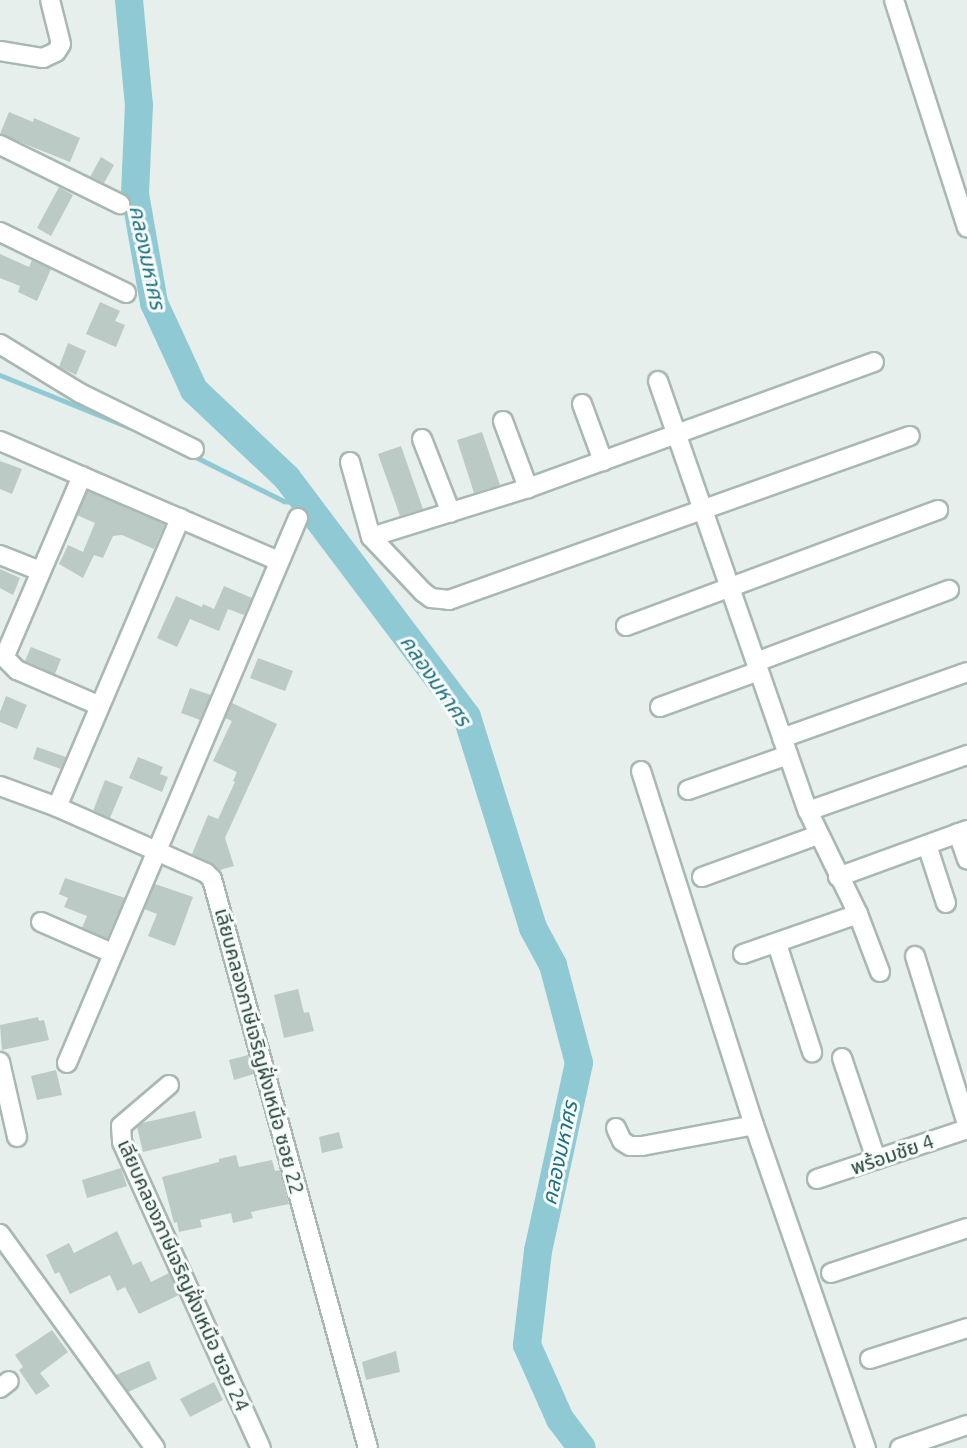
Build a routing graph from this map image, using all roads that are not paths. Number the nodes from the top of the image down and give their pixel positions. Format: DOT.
graph roads {
  1 [pos="50,0"];
  2 [pos="894,0"];
  3 [pos="0,51"];
  4 [pos="0,145"];
  5 [pos="120,204"];
  6 [pos="967,228"];
  7 [pos="0,232"];
  8 [pos="126,293"];
  9 [pos="0,344"];
  10 [pos="874,362"];
  11 [pos="658,381"];
  12 [pos="582,404"];
  13 [pos="503,421"];
  14 [pos="676,433"];
  15 [pos="910,436"];
  16 [pos="422,439"];
  17 [pos="0,441"];
  18 [pos="194,449"];
  19 [pos="603,460"];
  20 [pos="350,462"];
  21 [pos="82,476"];
  22 [pos="528,488"];
  23 [pos="703,510"];
  24 [pos="938,510"];
  25 [pos="452,513"];
  26 [pos="180,518"];
  27 [pos="298,518"];
  28 [pos="371,537"];
  29 [pos="0,555"];
  30 [pos="279,561"];
  31 [pos="40,572"];
  32 [pos="728,588"];
  33 [pos="949,590"];
  34 [pos="627,626"];
  35 [pos="757,666"];
  36 [pos="967,672"];
  37 [pos="99,706"];
  38 [pos="660,707"];
  39 [pos="785,747"];
  40 [pos="967,755"];
  41 [pos="641,771"];
  42 [pos="0,786"];
  43 [pos="688,790"];
  44 [pos="57,807"];
  45 [pos="808,811"];
  46 [pos="963,832"];
  47 [pos="818,835"];
  48 [pos="927,845"];
  49 [pos="156,851"];
  50 [pos="967,859"];
  51 [pos="702,877"];
  52 [pos="838,877"];
  53 [pos="946,903"];
  54 [pos="858,914"];
  55 [pos="40,922"];
  56 [pos="777,944"];
  57 [pos="112,953"];
  58 [pos="743,954"];
  59 [pos="915,957"];
  60 [pos="880,972"];
  61 [pos="812,1052"];
  62 [pos="842,1058"];
  63 [pos="0,1062"];
  64 [pos="67,1063"];
  65 [pos="169,1085"];
  66 [pos="966,1114"];
  67 [pos="754,1125"];
  68 [pos="616,1128"];
  69 [pos="967,1129"];
  70 [pos="17,1137"];
  71 [pos="876,1159"];
  72 [pos="817,1179"];
  73 [pos="967,1228"];
  74 [pos="0,1234"];
  75 [pos="831,1273"];
  76 [pos="967,1329"];
  77 [pos="870,1359"];
  78 [pos="967,1425"];
  79 [pos="155,1448"];
  80 [pos="261,1448"];
  81 [pos="368,1448"];
  82 [pos="866,1448"];
  83 [pos="900,1448"];
  1 -- 3 [label="street"];
  2 -- 6 [label="street"];
  4 -- 5 [label="street"];
  7 -- 8 [label="street"];
  9 -- 18 [label="street"];
  10 -- 14 [label="street"];
  11 -- 14 [label="street"];
  12 -- 19 [label="street"];
  13 -- 22 [label="street"];
  14 -- 19 [label="street"];
  14 -- 23 [label="street"];
  15 -- 23 [label="street"];
  16 -- 25 [label="street"];
  17 -- 21 [label="street"];
  19 -- 22 [label="street"];
  20 -- 28 [label="street"];
  21 -- 26 [label="street"];
  21 -- 31 [label="street"];
  22 -- 25 [label="street"];
  23 -- 28 [label="street"];
  23 -- 32 [label="street"];
  24 -- 32 [label="street"];
  25 -- 28 [label="street"];
  26 -- 30 [label="street"];
  26 -- 37 [label="street"];
  27 -- 30 [label="street"];
  29 -- 31 [label="street"];
  30 -- 49 [label="street"];
  31 -- 37 [label="street"];
  32 -- 34 [label="street"];
  32 -- 35 [label="street"];
  33 -- 35 [label="street"];
  35 -- 38 [label="street"];
  35 -- 39 [label="street"];
  36 -- 39 [label="street"];
  37 -- 44 [label="street"];
  39 -- 43 [label="street"];
  39 -- 45 [label="street"];
  40 -- 45 [label="street"];
  41 -- 67 [label="street"];
  42 -- 44 [label="street, เลียบคลองภาษีเจริญฝั่งเหนือ ซอย 22"];
  44 -- 49 [label="street, เลียบคลองภาษีเจริญฝั่งเหนือ ซอย 22"];
  45 -- 47 [label="street"];
  46 -- 48 [label="street"];
  46 -- 50 [label="street"];
  47 -- 51 [label="street"];
  47 -- 52 [label="street"];
  48 -- 52 [label="street"];
  48 -- 53 [label="street"];
  49 -- 57 [label="street"];
  49 -- 81 [label="street, เลียบคลองภาษีเจริญฝั่งเหนือ ซอย 22"];
  52 -- 54 [label="street"];
  54 -- 56 [label="street"];
  54 -- 60 [label="street"];
  55 -- 57 [label="street"];
  56 -- 58 [label="street"];
  56 -- 61 [label="street"];
  57 -- 64 [label="street"];
  59 -- 66 [label="street"];
  62 -- 71 [label="street"];
  63 -- 70 [label="street"];
  65 -- 80 [label="street, เลียบคลองภาษีเจริญฝั่งเหนือ ซอย 24"];
  67 -- 68 [label="street"];
  67 -- 82 [label="street"];
  69 -- 71 [label="street, พร้อมชัย 4"];
  71 -- 72 [label="street, พร้อมชัย 4"];
  73 -- 75 [label="street"];
  74 -- 79 [label="street"];
  76 -- 77 [label="street"];
  78 -- 83 [label="street"];
}
